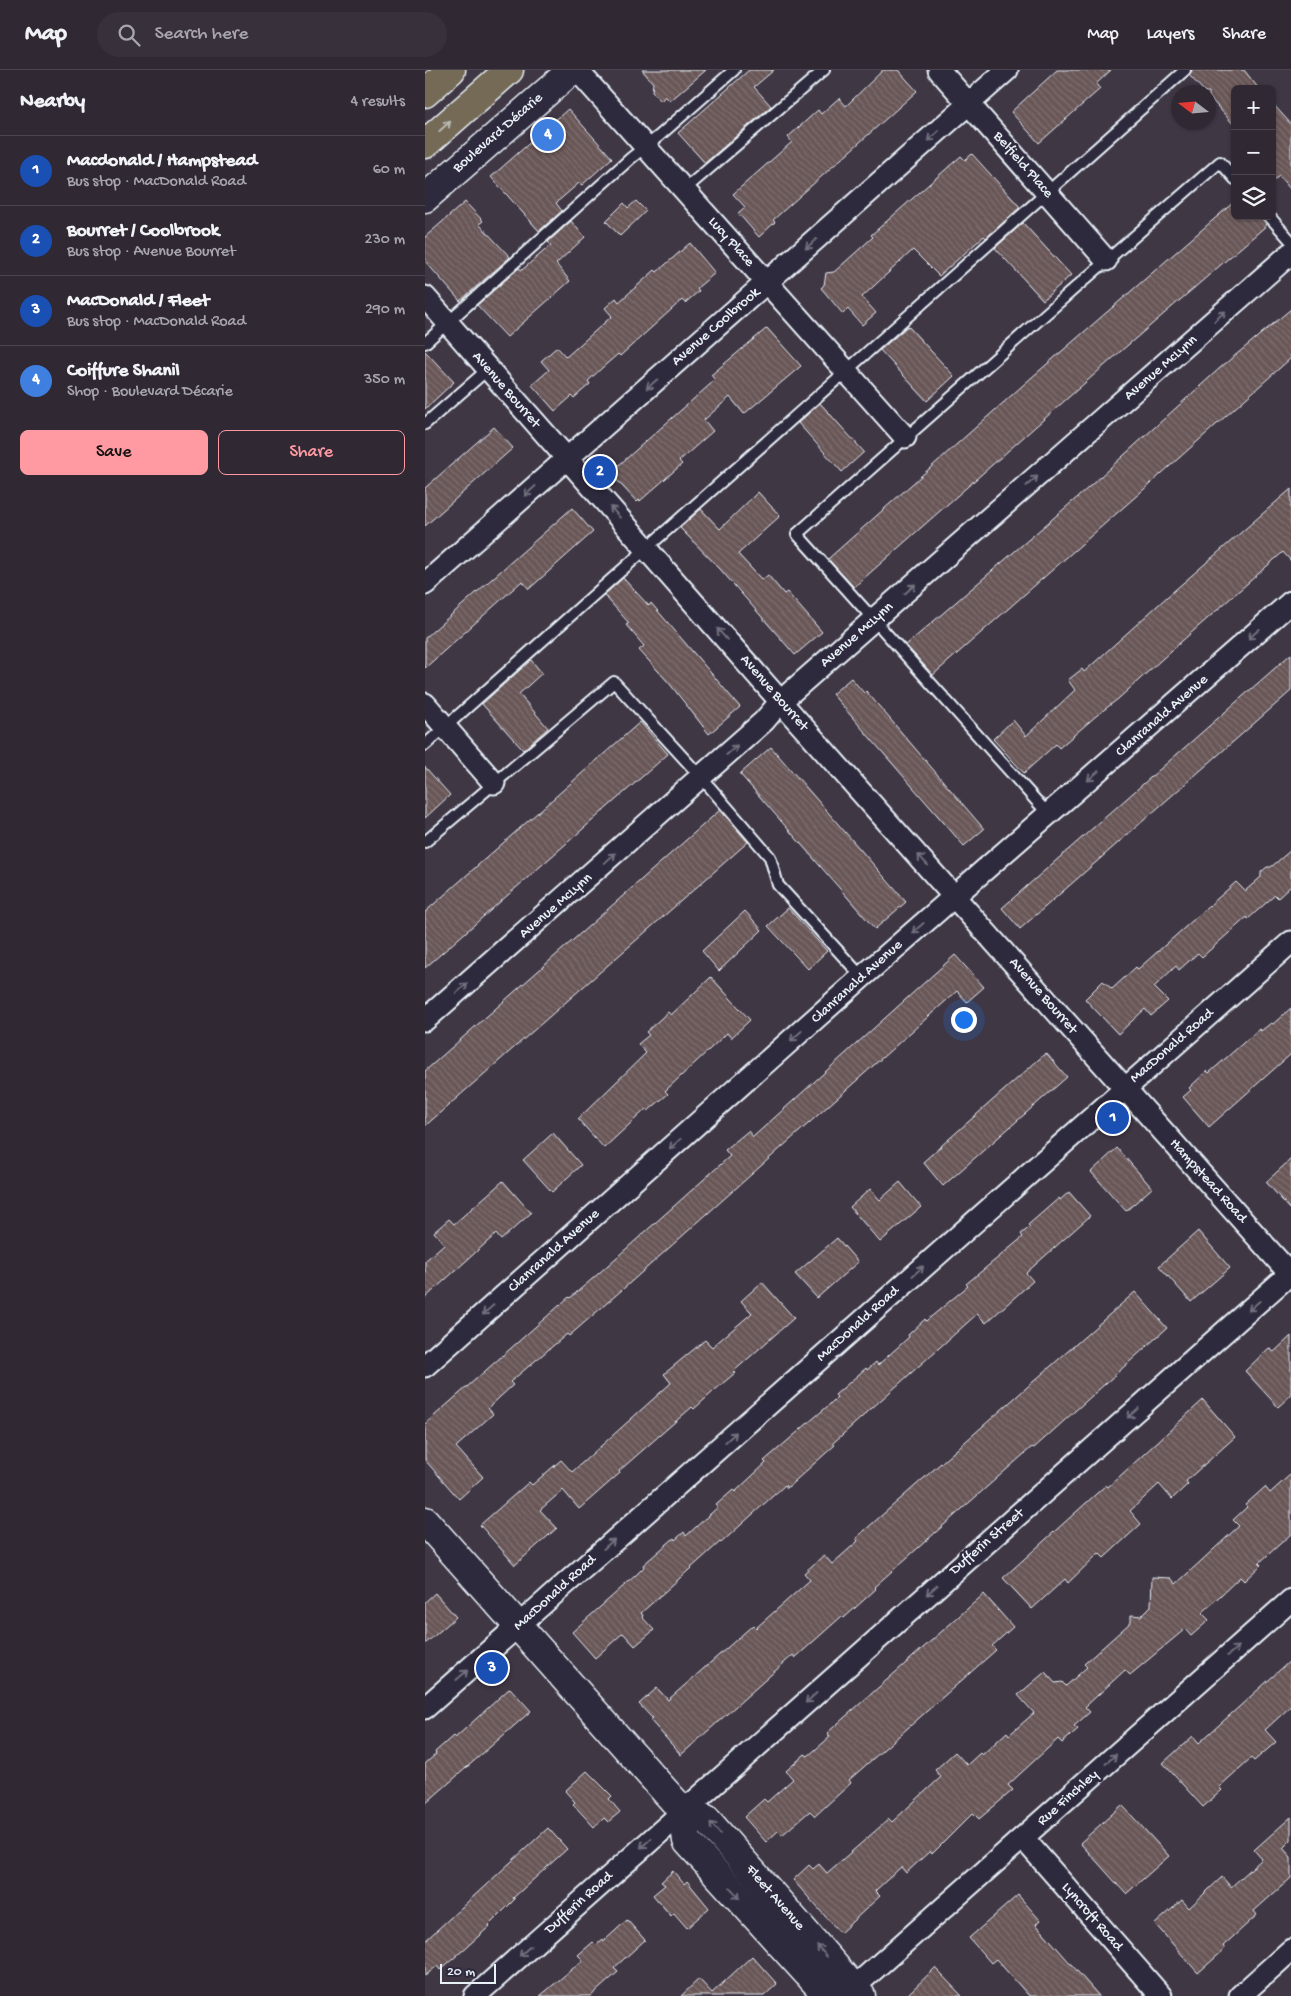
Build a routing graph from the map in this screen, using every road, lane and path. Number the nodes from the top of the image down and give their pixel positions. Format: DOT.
graph roads {
  1 [pos="451,70"];
  2 [pos="509,70"];
  3 [pos="572,70"];
  4 [pos="577,70"];
  5 [pos="733,70"];
  6 [pos="823,70"];
  7 [pos="939,70"];
  8 [pos="1007,70"];
  9 [pos="1185,70"];
  10 [pos="425,93"];
  11 [pos="969,103"];
  12 [pos="425,144"];
  13 [pos="645,147"];
  14 [pos="1231,175"];
  15 [pos="684,190"];
  16 [pos="1048,193"];
  17 [pos="425,198"];
  18 [pos="1273,220"];
  19 [pos="1291,241"];
  20 [pos="1291,253"];
  21 [pos="1106,260"];
  22 [pos="767,283"];
  23 [pos="425,298"];
  24 [pos="447,322"];
  25 [pos="425,343"];
  26 [pos="487,370"];
  27 [pos="846,372"];
  28 [pos="425,424"];
  29 [pos="905,437"];
  30 [pos="567,458"];
  31 [pos="646,547"];
  32 [pos="425,584"];
  33 [pos="1291,602"];
  34 [pos="874,620"];
  35 [pos="781,701"];
  36 [pos="425,704"];
  37 [pos="445,726"];
  38 [pos="425,745"];
  39 [pos="701,777"];
  40 [pos="494,783"];
  41 [pos="1049,815"];
  42 [pos="425,842"];
  43 [pos="955,897"];
  44 [pos="1291,942"];
  45 [pos="862,977"];
  46 [pos="425,1020"];
  47 [pos="1124,1088"];
  48 [pos="1291,1274"];
  49 [pos="425,1366"];
  50 [pos="425,1521"];
  51 [pos="1291,1600"];
  52 [pos="518,1625"];
  53 [pos="425,1708"];
  54 [pos="683,1811"];
  55 [pos="1023,1838"];
  56 [pos="1291,1950"];
  57 [pos="853,1993"];
  58 [pos="475,1996"];
  59 [pos="828,1996"];
  60 [pos="1161,1996"];
  61 [pos="1240,1996"];
  1 -- 10 [label="highway"];
  12 -- 2 [label="highway, one-way"];
  3 -- 17 [label="main road, Boulevard Décarie"];
  4 -- 13 [label="street, Lucy Place"];
  5 -- 13 [label="lane"];
  6 -- 15 [label="lane"];
  7 -- 11 [label="street, Belfield Place"];
  8 -- 11 [label="street, Avenue Coolbrook"];
  9 -- 16 [label="lane"];
  11 -- 16 [label="street, Belfield Place"];
  11 -- 22 [label="street, Avenue Coolbrook, one-way"];
  13 -- 15 [label="street, Lucy Place"];
  13 -- 24 [label="lane"];
  14 -- 21 [label="lane"];
  15 -- 22 [label="street, Lucy Place"];
  16 -- 21 [label="street, Belfield Place"];
  16 -- 27 [label="lane"];
  18 -- 19 [label="lane"];
  34 -- 20 [label="street, Avenue McLynn, one-way"];
  21 -- 29 [label="lane"];
  22 -- 27 [label="street, Lucy Place"];
  22 -- 30 [label="street, Avenue Coolbrook, one-way"];
  23 -- 24 [label="street, Avenue Bourret"];
  24 -- 25 [label="lane"];
  24 -- 26 [label="street, Avenue Bourret"];
  26 -- 28 [label="lane"];
  26 -- 30 [label="street, Avenue Bourret"];
  27 -- 29 [label="street, Lucy Place"];
  27 -- 31 [label="lane"];
  29 -- 34 [label="lane"];
  31 -- 30 [label="street, Avenue Bourret, one-way"];
  30 -- 32 [label="street, Avenue Coolbrook, one-way"];
  35 -- 31 [label="street, Avenue Bourret, one-way"];
  31 -- 37 [label="lane"];
  33 -- 41 [label="street, Clanranald Avenue, one-way"];
  34 -- 35 [label="street, Avenue McLynn"];
  34 -- 41 [label="lane"];
  39 -- 35 [label="street, Avenue McLynn, one-way"];
  43 -- 35 [label="street, Avenue Bourret, one-way"];
  36 -- 37 [label="street"];
  37 -- 38 [label="lane"];
  37 -- 40 [label="street"];
  39 -- 40 [label="lane"];
  39 -- 45 [label="lane"];
  46 -- 39 [label="street, Avenue McLynn, one-way"];
  40 -- 42 [label="lane"];
  41 -- 43 [label="street, Clanranald Avenue"];
  43 -- 45 [label="street, Clanranald Avenue, one-way"];
  43 -- 47 [label="street, Avenue Bourret"];
  44 -- 47 [label="street, MacDonald Road"];
  45 -- 49 [label="street, Clanranald Avenue, one-way"];
  47 -- 48 [label="street, Hampstead Road"];
  52 -- 47 [label="street, MacDonald Road, one-way"];
  48 -- 54 [label="street, Dufferin Street, one-way"];
  50 -- 52 [label="main road, Fleet Avenue"];
  55 -- 51 [label="street, Rue Finchley, one-way"];
  53 -- 52 [label="street, MacDonald Road, one-way"];
  52 -- 54 [label="main road, Fleet Avenue"];
  57 -- 54 [label="main road, Fleet Avenue, one-way"];
  54 -- 58 [label="street, Dufferin Road, one-way"];
  54 -- 59 [label="main road, Fleet Avenue, one-way"];
  55 -- 57 [label="street, Rue Finchley"];
  55 -- 60 [label="street, Lyncroft Road"];
  56 -- 61 [label="street"];
}
